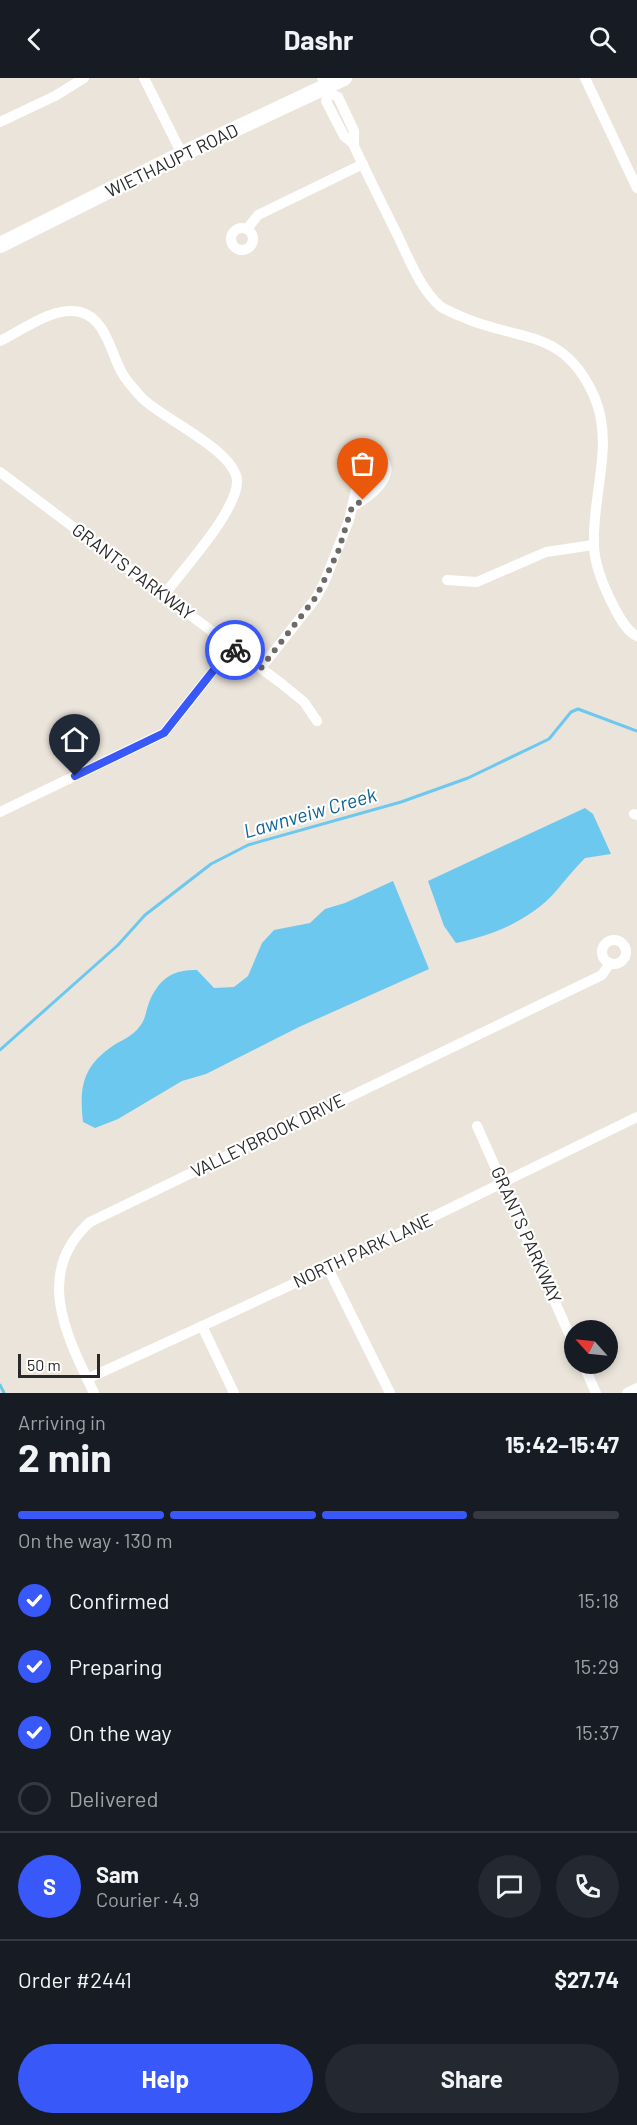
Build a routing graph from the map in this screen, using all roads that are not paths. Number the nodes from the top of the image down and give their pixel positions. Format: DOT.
graph roads {
  1 [pos="84,78"];
  2 [pos="144,78"];
  3 [pos="344,78"];
  4 [pos="585,78"];
  5 [pos="326,86"];
  6 [pos="0,122"];
  7 [pos="182,154"];
  8 [pos="363,164"];
  9 [pos="637,188"];
  10 [pos="247,229"];
  11 [pos="0,245"];
  12 [pos="0,341"];
  13 [pos="0,472"];
  14 [pos="352,507"];
  15 [pos="593,545"];
  16 [pos="447,580"];
  17 [pos="165,594"];
  18 [pos="637,636"];
  19 [pos="232,647"];
  20 [pos="261,668"];
  21 [pos="317,721"];
  22 [pos="0,812"];
  23 [pos="610,963"];
  24 [pos="637,1117"];
  25 [pos="477,1126"];
  26 [pos="503,1184"];
  27 [pos="328,1268"];
  28 [pos="564,1321"];
  29 [pos="202,1326"];
  30 [pos="587,1374"];
  31 [pos="87,1379"];
  32 [pos="637,1388"];
  33 [pos="94,1393"];
  34 [pos="234,1393"];
  35 [pos="390,1393"];
  36 [pos="596,1393"];
  37 [pos="627,1393"];
  1 -- 6 [label="street"];
  2 -- 7 [label="street"];
  3 -- 5 [label="street, WIETHAUPT ROAD"];
  4 -- 9 [label="street"];
  5 -- 7 [label="street, WIETHAUPT ROAD"];
  5 -- 8 [label="street"];
  7 -- 11 [label="street, WIETHAUPT ROAD"];
  8 -- 10 [label="street"];
  8 -- 15 [label="street"];
  12 -- 17 [label="street"];
  13 -- 17 [label="street, GRANTS PARKWAY"];
  14 -- 14 [label="street"];
  14 -- 20 [label="street"];
  15 -- 16 [label="street"];
  15 -- 18 [label="street"];
  17 -- 19 [label="street, GRANTS PARKWAY"];
  19 -- 20 [label="street, GRANTS PARKWAY"];
  19 -- 22 [label="street"];
  20 -- 21 [label="street, GRANTS PARKWAY"];
  23 -- 31 [label="street, VALLEYBROOK DRIVE"];
  24 -- 26 [label="street, NORTH PARK LANE"];
  25 -- 26 [label="street, GRANTS PARKWAY"];
  26 -- 27 [label="street, NORTH PARK LANE"];
  26 -- 28 [label="street, GRANTS PARKWAY"];
  27 -- 29 [label="street, NORTH PARK LANE"];
  27 -- 35 [label="street"];
  29 -- 31 [label="street, NORTH PARK LANE"];
  29 -- 34 [label="street"];
  30 -- 36 [label="street"];
  31 -- 33 [label="street, VALLEYBROOK DRIVE"];
  32 -- 37 [label="street"];
}
